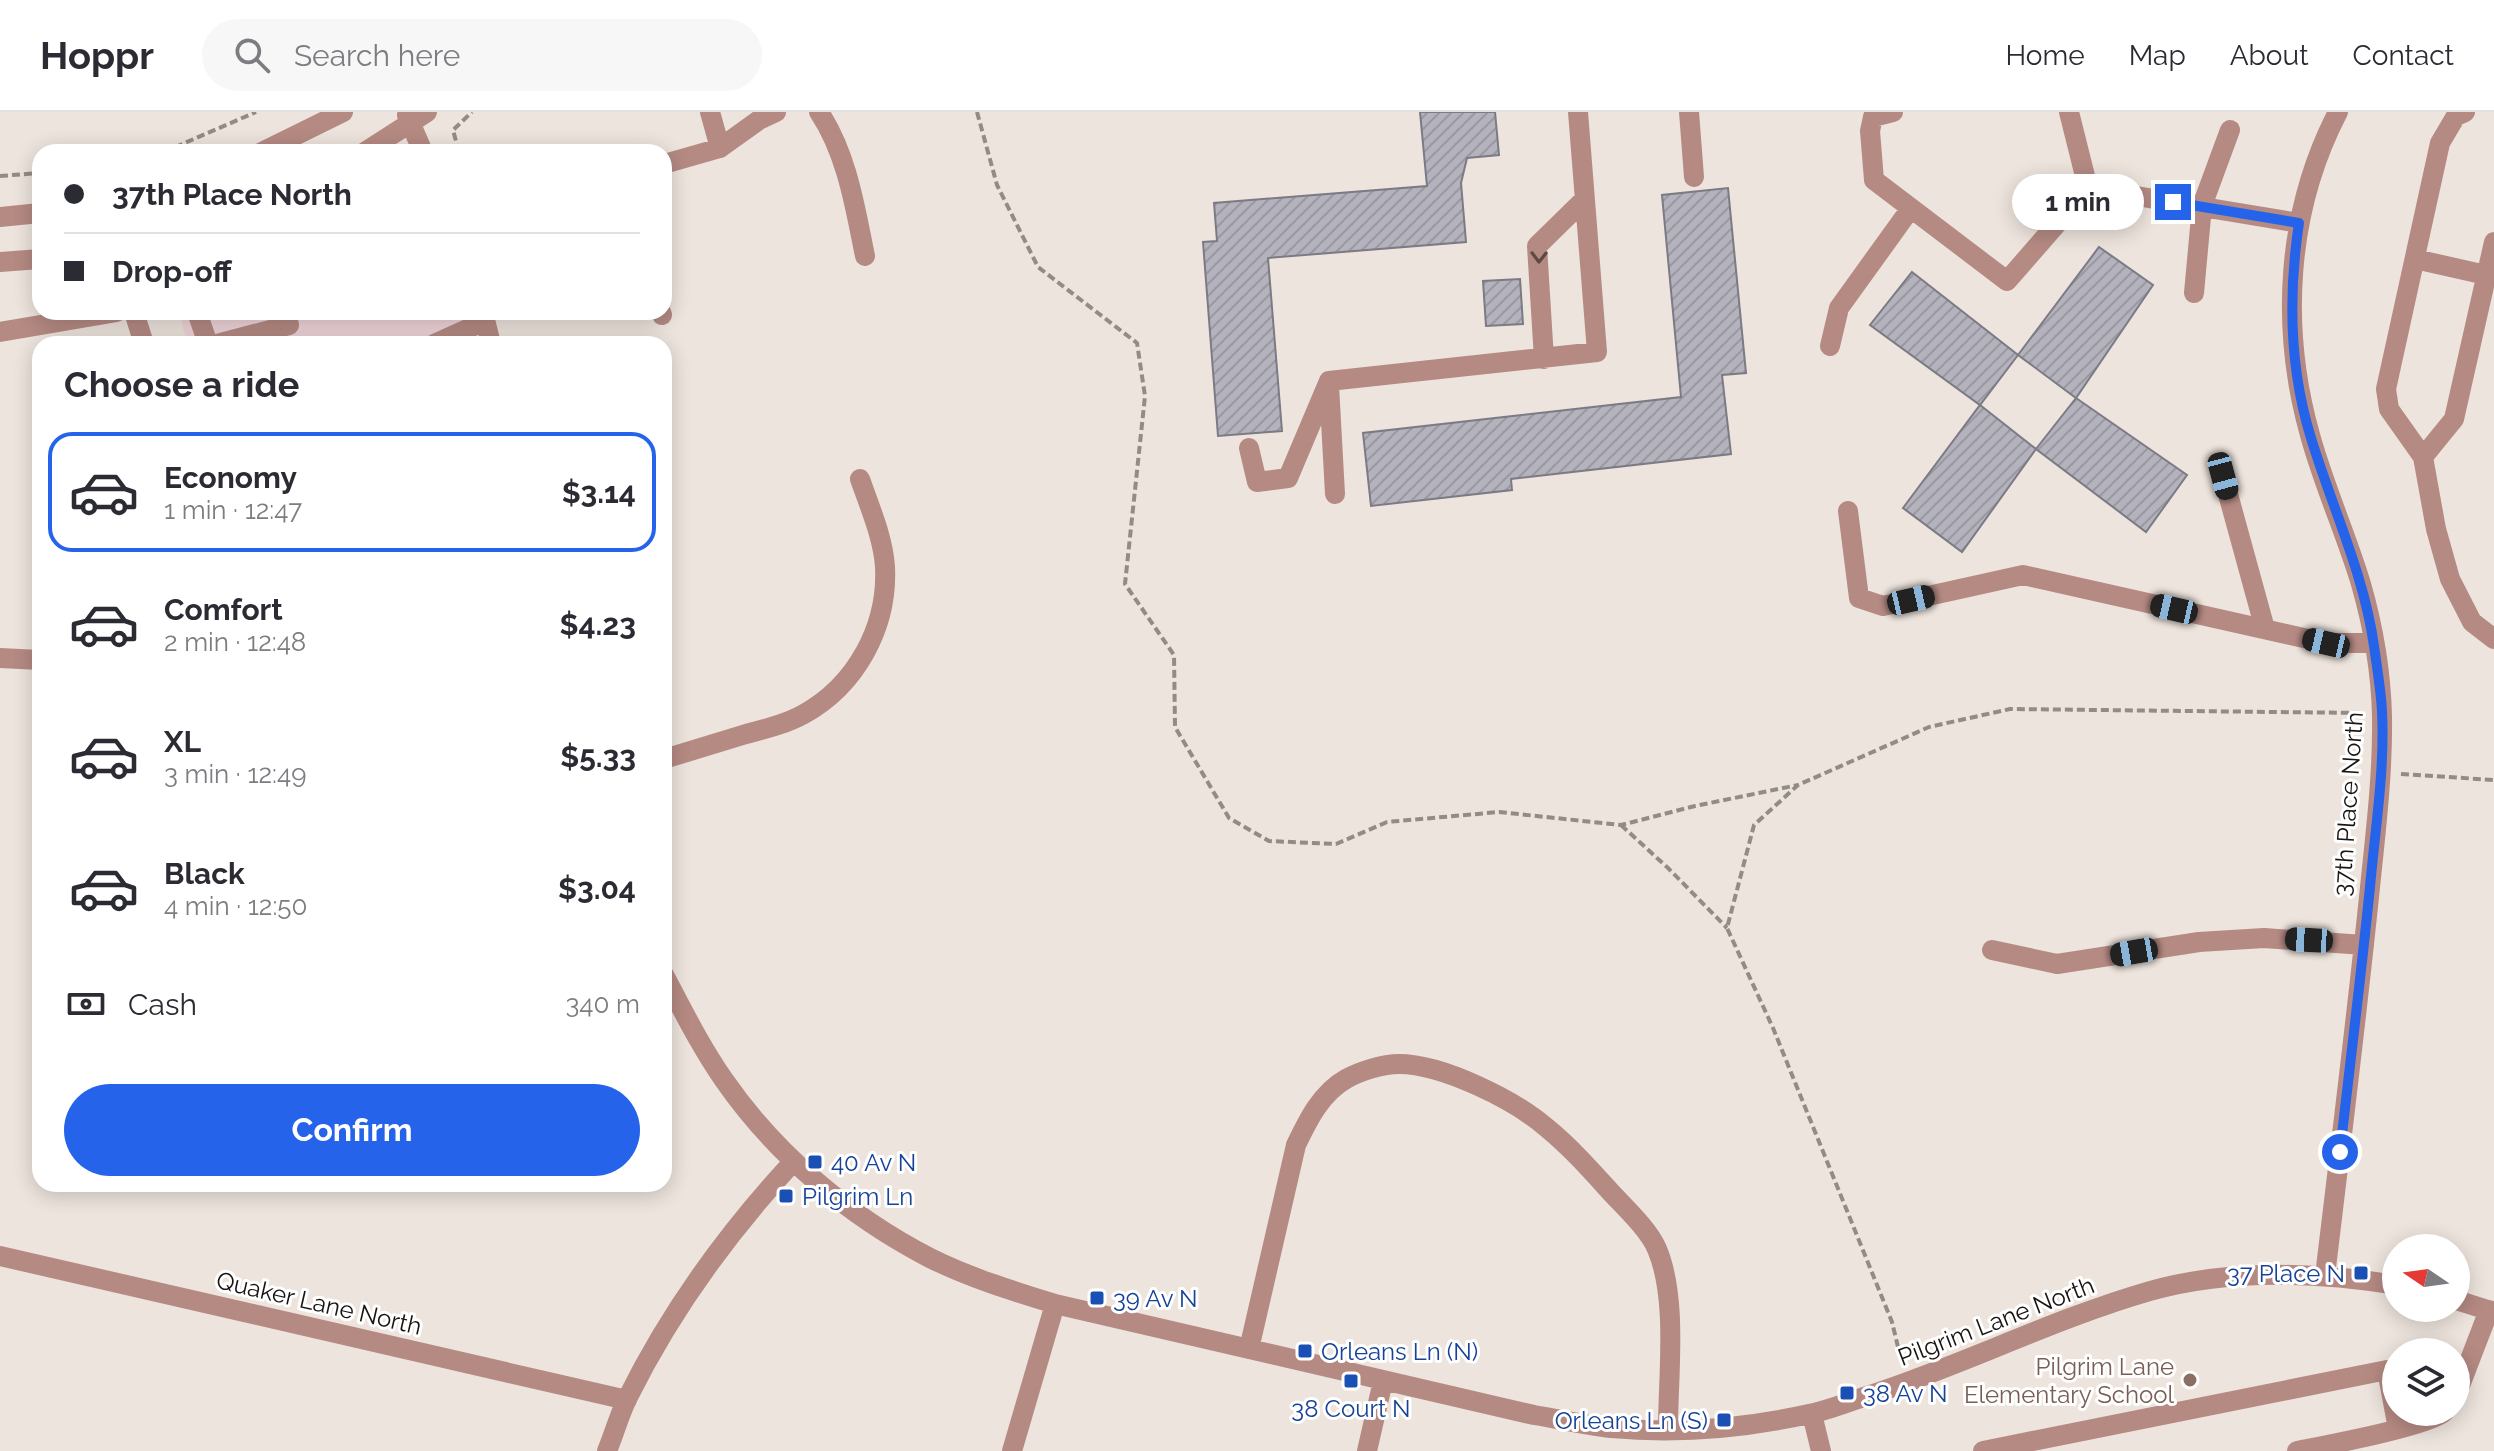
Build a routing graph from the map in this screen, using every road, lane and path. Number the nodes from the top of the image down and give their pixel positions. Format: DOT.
graph roads {
  1 [pos="256,112"];
  2 [pos="343,112"];
  3 [pos="472,112"];
  4 [pos="710,112"];
  5 [pos="776,112"];
  6 [pos="819,112"];
  7 [pos="977,112"];
  8 [pos="1578,112"];
  9 [pos="1689,112"];
  10 [pos="1893,112"];
  11 [pos="2069,112"];
  12 [pos="2338,112"];
  13 [pos="2465,112"];
  14 [pos="415,116"];
  15 [pos="2230,130"];
  16 [pos="182,144"];
  17 [pos="278,144"];
  18 [pos="376,144"];
  19 [pos="421,144"];
  20 [pos="457,144"];
  21 [pos="720,148"];
  22 [pos="672,162"];
  23 [pos="32,174"];
  24 [pos="0,176"];
  25 [pos="1694,177"];
  26 [pos="2088,188"];
  27 [pos="1585,199"];
  28 [pos="2202,206"];
  29 [pos="1911,208"];
  30 [pos="32,214"];
  31 [pos="0,217"];
  32 [pos="2299,223"];
  33 [pos="2494,242"];
  34 [pos="865,256"];
  35 [pos="2415,259"];
  36 [pos="32,260"];
  37 [pos="0,262"];
  38 [pos="2486,275"];
  39 [pos="2194,293"];
  40 [pos="70,320"];
  41 [pos="288,320"];
  42 [pos="477,320"];
  43 [pos="0,332"];
  44 [pos="247,336"];
  45 [pos="448,336"];
  46 [pos="1830,346"];
  47 [pos="1544,359"];
  48 [pos="1329,381"];
  49 [pos="1249,448"];
  50 [pos="2423,457"];
  51 [pos="2223,476"];
  52 [pos="860,479"];
  53 [pos="1335,494"];
  54 [pos="1848,511"];
  55 [pos="2265,629"];
  56 [pos="2494,639"];
  57 [pos="2374,643"];
  58 [pos="0,658"];
  59 [pos="32,660"];
  60 [pos="0,673"];
  61 [pos="2382,713"];
  62 [pos="672,757"];
  63 [pos="2381,773"];
  64 [pos="2494,780"];
  65 [pos="1798,785"];
  66 [pos="1621,825"];
  67 [pos="1727,928"];
  68 [pos="2364,945"];
  69 [pos="1992,950"];
  70 [pos="672,990"];
  71 [pos="794,1161"];
  72 [pos="0,1256"];
  73 [pos="2325,1276"];
  74 [pos="2382,1283"];
  75 [pos="1055,1304"];
  76 [pos="2470,1304"];
  77 [pos="2491,1311"];
  78 [pos="1898,1347"];
  79 [pos="1249,1349"];
  80 [pos="2470,1362"];
  81 [pos="1383,1381"];
  82 [pos="627,1400"];
  83 [pos="1812,1414"];
  84 [pos="2408,1426"];
  85 [pos="1668,1429"];
  86 [pos="2398,1429"];
  87 [pos="607,1451"];
  88 [pos="1012,1451"];
  89 [pos="1367,1451"];
  90 [pos="1821,1451"];
  91 [pos="1983,1451"];
  92 [pos="2297,1451"];
  1 -- 16 [label="path"];
  2 -- 17 [label="street"];
  3 -- 20 [label="path"];
  4 -- 21 [label="street"];
  5 -- 21 [label="street"];
  6 -- 34 [label="street"];
  7 -- 66 [label="path"];
  8 -- 27 [label="street"];
  9 -- 25 [label="street"];
  10 -- 29 [label="street"];
  11 -- 26 [label="street"];
  12 -- 32 [label="street, 37th Place North"];
  13 -- 35 [label="street"];
  14 -- 18 [label="street"];
  14 -- 19 [label="street"];
  15 -- 28 [label="street"];
  21 -- 22 [label="street"];
  23 -- 24 [label="path"];
  26 -- 28 [label="street"];
  26 -- 29 [label="street"];
  27 -- 47 [label="street, one-way"];
  27 -- 47 [label="street"];
  28 -- 32 [label="street"];
  28 -- 39 [label="street"];
  29 -- 46 [label="street"];
  30 -- 31 [label="street"];
  32 -- 57 [label="street, 37th Place North"];
  33 -- 38 [label="street"];
  35 -- 38 [label="street"];
  35 -- 50 [label="street"];
  36 -- 37 [label="street"];
  38 -- 50 [label="street"];
  40 -- 43 [label="street"];
  41 -- 44 [label="street"];
  42 -- 45 [label="street"];
  47 -- 48 [label="street"];
  48 -- 49 [label="street"];
  48 -- 53 [label="street"];
  50 -- 56 [label="street"];
  51 -- 55 [label="street"];
  52 -- 62 [label="street"];
  54 -- 55 [label="street"];
  55 -- 57 [label="street"];
  57 -- 61 [label="street, 37th Place North"];
  58 -- 59 [label="street"];
  58 -- 60 [label="street"];
  61 -- 63 [label="street, 37th Place North"];
  61 -- 65 [label="path"];
  63 -- 64 [label="path"];
  63 -- 68 [label="street, 37th Place North"];
  65 -- 66 [label="path"];
  65 -- 67 [label="path"];
  66 -- 67 [label="path"];
  67 -- 78 [label="path"];
  68 -- 69 [label="street"];
  68 -- 73 [label="street, 37th Place North"];
  70 -- 71 [label="street, Pilgrim Lane North"];
  71 -- 75 [label="street, Pilgrim Lane North"];
  71 -- 82 [label="street"];
  72 -- 82 [label="street, Quaker Lane North"];
  73 -- 74 [label="street, Pilgrim Lane North"];
  73 -- 83 [label="street, Pilgrim Lane North"];
  75 -- 79 [label="street, Pilgrim Lane North"];
  75 -- 88 [label="street"];
  76 -- 77 [label="street"];
  77 -- 80 [label="street"];
  79 -- 81 [label="street, Pilgrim Lane North"];
  79 -- 85 [label="street"];
  81 -- 85 [label="street, Pilgrim Lane North"];
  81 -- 89 [label="street"];
  82 -- 87 [label="street"];
  83 -- 85 [label="street, Pilgrim Lane North"];
  83 -- 90 [label="street"];
  84 -- 86 [label="street"];
  86 -- 91 [label="street"];
  86 -- 92 [label="street"];
}
